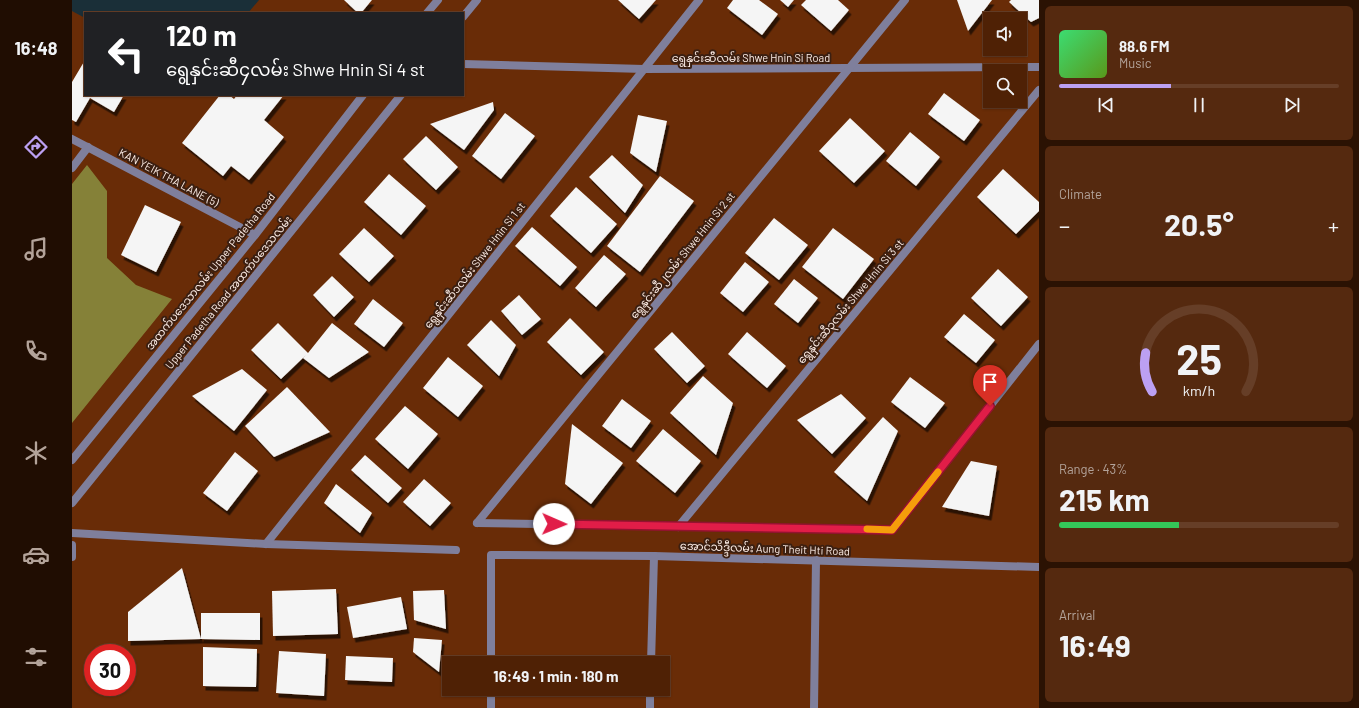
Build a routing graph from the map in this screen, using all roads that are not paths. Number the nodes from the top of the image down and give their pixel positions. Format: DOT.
graph roads {
  1 [pos="438,0"];
  2 [pos="477,0"];
  3 [pos="699,0"];
  4 [pos="904,0"];
  5 [pos="429,12"];
  6 [pos="464,16"];
  7 [pos="464,64"];
  8 [pos="850,67"];
  9 [pos="1039,67"];
  10 [pos="644,69"];
  11 [pos="1039,90"];
  12 [pos="362,96"];
  13 [pos="400,96"];
  14 [pos="72,139"];
  15 [pos="88,147"];
  16 [pos="72,168"];
  17 [pos="255,235"];
  18 [pos="1039,344"];
  19 [pos="72,460"];
  20 [pos="72,504"];
  21 [pos="678,526"];
  22 [pos="72,533"];
  23 [pos="266,544"];
  24 [pos="72,545"];
  25 [pos="456,550"];
  26 [pos="654,556"];
  27 [pos="72,557"];
  28 [pos="816,560"];
  29 [pos="1039,567"];
  30 [pos="491,656"];
  31 [pos="651,656"];
  32 [pos="491,696"];
  33 [pos="650,696"];
  34 [pos="491,708"];
  35 [pos="650,708"];
  36 [pos="814,708"];
  1 -- 5 [label="street"];
  2 -- 6 [label="street"];
  3 -- 10 [label="street, ရွေနှင်းဆီ၁လမ်း Shwe Hnin Si 1 st"];
  4 -- 8 [label="street, ရွေနှင်းဆီ၂လမ်း Shwe Hnin Si 2 st"];
  7 -- 10 [label="street, ရွေနှင်းဆီလမ်း Shwe Hnin Si Road"];
  8 -- 9 [label="street, ရွေနှင်းဆီလမ်း Shwe Hnin Si Road"];
  8 -- 10 [label="street, ရွေနှင်းဆီလမ်း Shwe Hnin Si Road"];
  8 -- 21 [label="street, ရွေနှင်းဆီ၂လမ်း Shwe Hnin Si 2 st"];
  10 -- 23 [label="street, ရွေနှင်းဆီ၁လမ်း Shwe Hnin Si 1 st"];
  11 -- 21 [label="street, ရွေနှင်းဆီ၃လမ်း Shwe Hnin Si 3 st"];
  12 -- 17 [label="street, အထက်ပဒေသာလမ်း Upper Padetha Road"];
  13 -- 20 [label="street, Upper Padetha Road အထက်ပဒေသလမ်း"];
  14 -- 15 [label="street, KAN YEIK THA LANE (5)"];
  15 -- 16 [label="street"];
  15 -- 17 [label="street, KAN YEIK THA LANE (5)"];
  17 -- 19 [label="street, အထက်ပဒေသာလမ်း Upper Padetha Road"];
  18 -- 21 [label="street"];
  22 -- 23 [label="street"];
  23 -- 25 [label="street"];
  24 -- 27 [label="street"];
  26 -- 28 [label="street, အောင်သိဒ္ဒီလမ်း Aung Theit Hti Road"];
  26 -- 30 [label="street, အောင်သိဒ္ဒီလမ်း Aung Theit Hti Road"];
  26 -- 31 [label="street"];
  28 -- 29 [label="street, အောင်သိဒ္ဒီလမ်း Aung Theit Hti Road"];
  28 -- 36 [label="street"];
  32 -- 34 [label="street"];
  33 -- 35 [label="street"];
}
